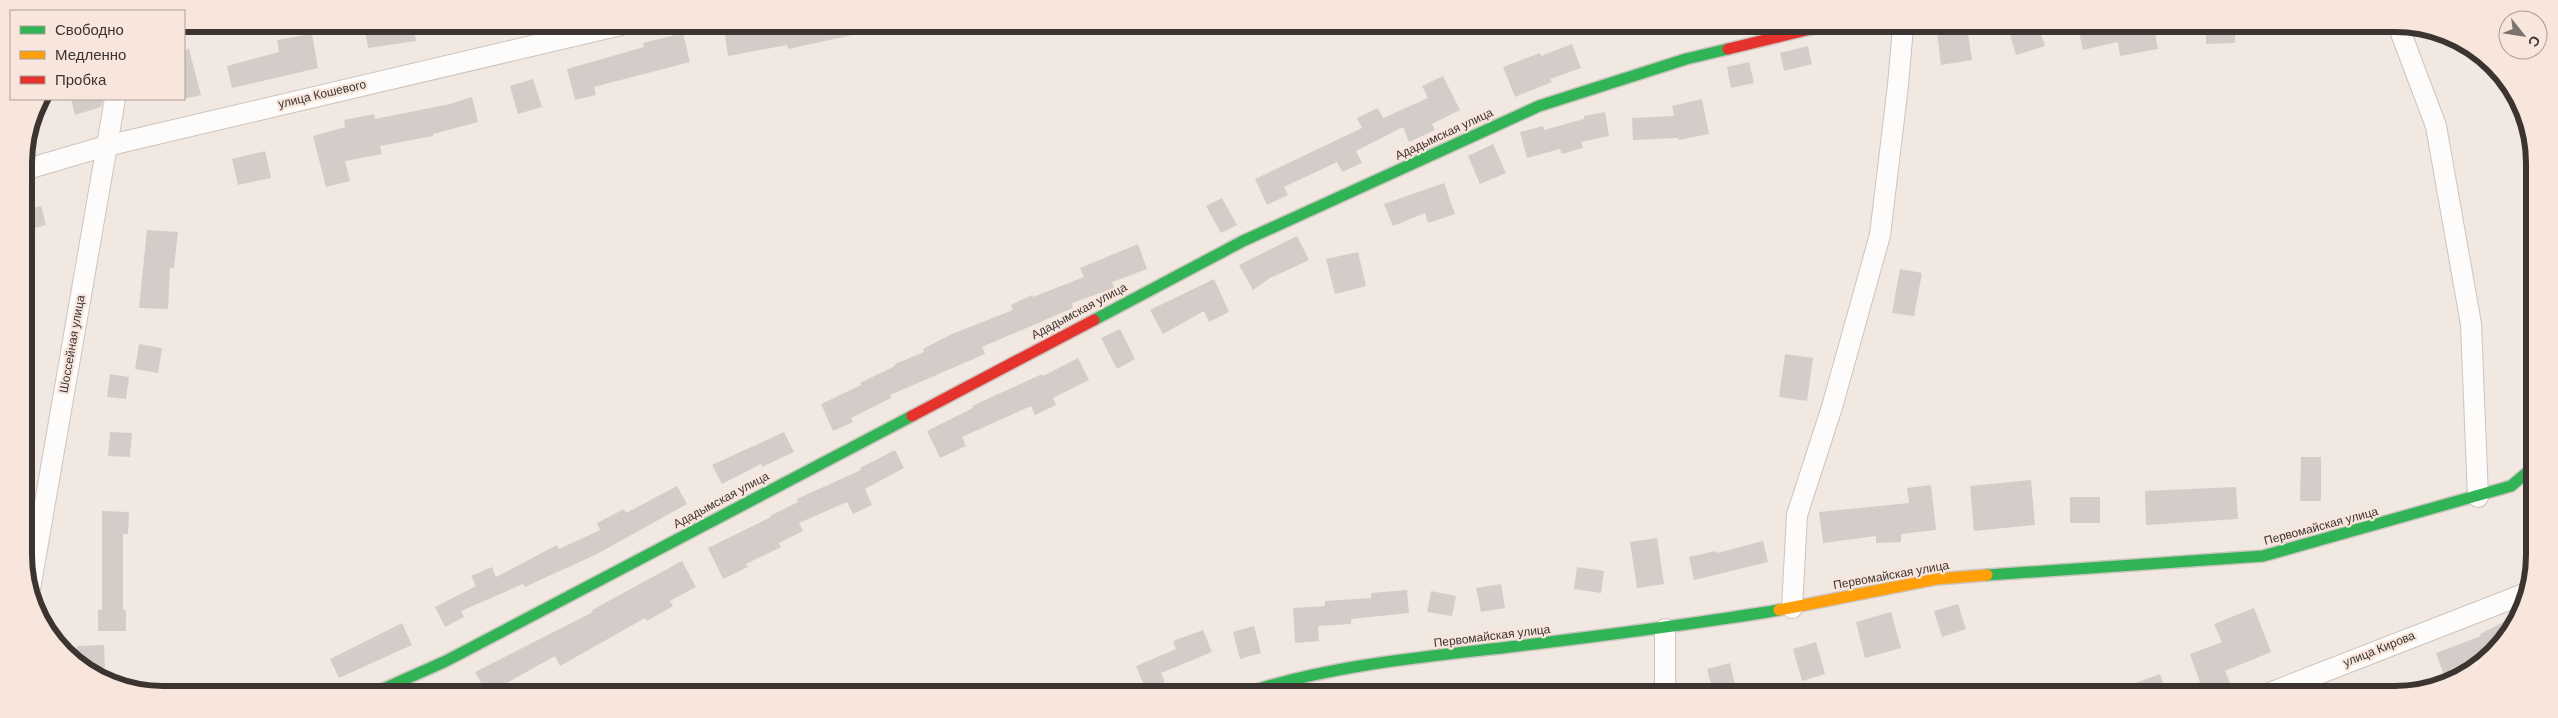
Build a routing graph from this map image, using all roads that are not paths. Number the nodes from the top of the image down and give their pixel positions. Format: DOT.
graph roads {
  1 [pos="587,33"];
  2 [pos="1795,33"];
  3 [pos="1902,33"];
  4 [pos="2401,33"];
  5 [pos="115,100"];
  6 [pos="106,146"];
  7 [pos="33,167"];
  8 [pos="2526,473"];
  9 [pos="2478,497"];
  10 [pos="34,568"];
  11 [pos="2519,596"];
  12 [pos="1792,608"];
  13 [pos="1665,629"];
  14 [pos="1665,685"];
  15 [pos="2290,685"];
  16 [pos="390,686"];
  17 [pos="1269,686"];
  1 -- 6 [label="street, улица Кошевого"];
  2 -- 16 [label="street, Ададымская улица"];
  3 -- 12 [label="street"];
  4 -- 9 [label="street"];
  5 -- 6 [label="street, Шоссейная улица"];
  6 -- 7 [label="street, улица Кошевого"];
  6 -- 10 [label="street, Шоссейная улица"];
  8 -- 9 [label="street, Первомайская улица"];
  9 -- 12 [label="street, Первомайская улица"];
  11 -- 15 [label="street, улица Кирова"];
  12 -- 13 [label="street, Первомайская улица"];
  13 -- 14 [label="street"];
  13 -- 17 [label="street, Первомайская улица"];
}
